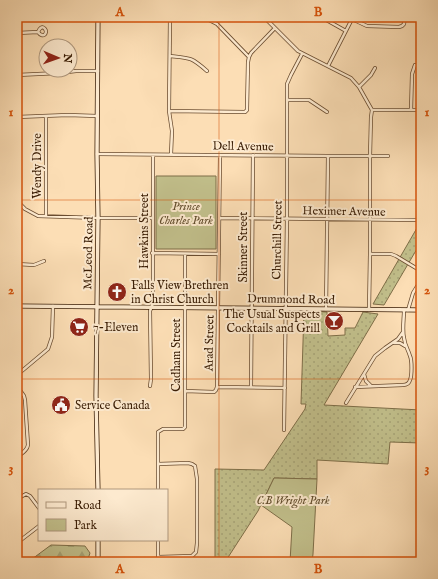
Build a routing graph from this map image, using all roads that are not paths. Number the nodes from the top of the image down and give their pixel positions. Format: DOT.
graph roads {
  1 [pos="98,17"];
  2 [pos="264,17"];
  3 [pos="321,17"];
  4 [pos="405,17"];
  5 [pos="170,18"];
  6 [pos="353,18"];
  7 [pos="275,28"];
  8 [pos="346,31"];
  9 [pos="38,32"];
  10 [pos="17,34"];
  11 [pos="302,54"];
  12 [pos="170,56"];
  13 [pos="249,57"];
  14 [pos="414,65"];
  15 [pos="328,66"];
  16 [pos="375,68"];
  17 [pos="98,71"];
  18 [pos="207,71"];
  19 [pos="17,75"];
  20 [pos="359,87"];
  21 [pos="287,100"];
  22 [pos="372,110"];
  23 [pos="412,110"];
  24 [pos="421,110"];
  25 [pos="169,111"];
  26 [pos="327,112"];
  27 [pos="46,116"];
  28 [pos="98,116"];
  29 [pos="17,117"];
  30 [pos="97,154"];
  31 [pos="153,154"];
  32 [pos="171,154"];
  33 [pos="220,155"];
  34 [pos="253,155"];
  35 [pos="287,156"];
  36 [pos="328,156"];
  37 [pos="370,156"];
  38 [pos="388,156"];
  39 [pos="17,201"];
  40 [pos="46,216"];
  41 [pos="98,218"];
  42 [pos="152,218"];
  43 [pos="219,218"];
  44 [pos="252,218"];
  45 [pos="287,219"];
  46 [pos="327,219"];
  47 [pos="370,220"];
  48 [pos="421,220"];
  49 [pos="152,254"];
  50 [pos="185,254"];
  51 [pos="219,254"];
  52 [pos="370,254"];
  53 [pos="44,261"];
  54 [pos="17,264"];
  55 [pos="421,271"];
  56 [pos="421,280"];
  57 [pos="17,306"];
  58 [pos="53,306"];
  59 [pos="97,307"];
  60 [pos="152,307"];
  61 [pos="184,307"];
  62 [pos="218,308"];
  63 [pos="252,308"];
  64 [pos="286,309"];
  65 [pos="326,309"];
  66 [pos="369,310"];
  67 [pos="406,310"];
  68 [pos="421,310"];
  69 [pos="403,332"];
  70 [pos="393,343"];
  71 [pos="405,346"];
  72 [pos="364,373"];
  73 [pos="17,376"];
  74 [pos="17,386"];
  75 [pos="150,386"];
  76 [pos="372,386"];
  77 [pos="217,387"];
  78 [pos="355,387"];
  79 [pos="251,388"];
  80 [pos="285,388"];
  81 [pos="185,391"];
  82 [pos="346,403"];
  83 [pos="284,430"];
  84 [pos="17,457"];
  85 [pos="158,464"];
  86 [pos="98,489"];
  87 [pos="158,489"];
  88 [pos="17,499"];
  89 [pos="38,507"];
  90 [pos="38,527"];
  91 [pos="98,541"];
  92 [pos="158,541"];
  93 [pos="17,543"];
  94 [pos="158,557"];
  95 [pos="98,562"];
  96 [pos="158,562"];
  1 -- 17 [label="main road, McLeod Road"];
  2 -- 7 [label="street"];
  3 -- 8 [label="street"];
  4 -- 6 [label="street"];
  5 -- 12 [label="street"];
  5 -- 13 [label="street"];
  6 -- 8 [label="street"];
  7 -- 11 [label="street"];
  7 -- 13 [label="street"];
  8 -- 15 [label="street"];
  9 -- 10 [label="street"];
  11 -- 15 [label="street"];
  11 -- 21 [label="street, Churchill Street"];
  12 -- 18 [label="street"];
  12 -- 25 [label="street"];
  13 -- 25 [label="street"];
  14 -- 23 [label="street"];
  15 -- 20 [label="street"];
  16 -- 20 [label="street"];
  17 -- 19 [label="street"];
  17 -- 28 [label="main road, McLeod Road"];
  20 -- 22 [label="street"];
  21 -- 26 [label="street"];
  21 -- 35 [label="street, Churchill Street"];
  22 -- 23 [label="street"];
  22 -- 37 [label="street"];
  23 -- 24 [label="street"];
  25 -- 32 [label="street"];
  27 -- 28 [label="street"];
  27 -- 29 [label="street"];
  27 -- 40 [label="street, Wendy Drive"];
  28 -- 30 [label="main road, McLeod Road"];
  30 -- 31 [label="street, Dell Avenue"];
  30 -- 41 [label="main road, McLeod Road"];
  31 -- 32 [label="street, Dell Avenue"];
  31 -- 42 [label="street, Hawkins Street"];
  32 -- 33 [label="street, Dell Avenue"];
  33 -- 34 [label="street, Dell Avenue"];
  33 -- 43 [label="street, Arad Street"];
  34 -- 35 [label="street, Dell Avenue"];
  34 -- 44 [label="street, Skinner Street"];
  35 -- 36 [label="street, Dell Avenue"];
  35 -- 45 [label="street, Churchill Street"];
  36 -- 37 [label="street, Dell Avenue"];
  36 -- 46 [label="street"];
  37 -- 38 [label="street, Dell Avenue"];
  37 -- 47 [label="street"];
  39 -- 40 [label="street"];
  40 -- 41 [label="street"];
  41 -- 42 [label="street"];
  41 -- 59 [label="main road, McLeod Road"];
  42 -- 49 [label="street, Hawkins Street"];
  43 -- 44 [label="street, Heximer Avenue"];
  43 -- 51 [label="street, Arad Street"];
  44 -- 45 [label="street, Heximer Avenue"];
  44 -- 63 [label="street, Skinner Street"];
  45 -- 46 [label="street, Heximer Avenue"];
  45 -- 64 [label="street, Churchill Street"];
  46 -- 47 [label="street, Heximer Avenue"];
  46 -- 65 [label="street"];
  47 -- 48 [label="street, Heximer Avenue"];
  47 -- 52 [label="street"];
  49 -- 50 [label="street"];
  49 -- 60 [label="street, Hawkins Street"];
  50 -- 51 [label="street"];
  50 -- 61 [label="street, Cadham Street"];
  51 -- 62 [label="street, Arad Street"];
  52 -- 55 [label="street"];
  52 -- 66 [label="street"];
  53 -- 54 [label="street"];
  56 -- 67 [label="street"];
  57 -- 58 [label="main road, Drummond Road"];
  58 -- 59 [label="main road, Drummond Road"];
  58 -- 73 [label="street"];
  59 -- 60 [label="main road, Drummond Road"];
  59 -- 86 [label="main road, McLeod Road"];
  60 -- 61 [label="main road, Drummond Road"];
  60 -- 75 [label="street, Hawkins Street"];
  61 -- 62 [label="main road, Drummond Road"];
  61 -- 81 [label="street, Cadham Street"];
  62 -- 63 [label="main road, Drummond Road"];
  62 -- 77 [label="street, Arad Street"];
  63 -- 64 [label="main road, Drummond Road"];
  63 -- 79 [label="street, Skinner Street"];
  64 -- 65 [label="main road, Drummond Road"];
  64 -- 80 [label="street, Churchill Street"];
  65 -- 66 [label="main road, Drummond Road"];
  66 -- 67 [label="main road, Drummond Road"];
  67 -- 68 [label="main road, Drummond Road"];
  67 -- 69 [label="street"];
  69 -- 70 [label="street"];
  69 -- 71 [label="street"];
  70 -- 71 [label="street"];
  70 -- 72 [label="street"];
  71 -- 76 [label="street"];
  72 -- 76 [label="street"];
  72 -- 78 [label="street"];
  74 -- 84 [label="street"];
  76 -- 78 [label="street"];
  77 -- 79 [label="street"];
  77 -- 81 [label="street"];
  78 -- 82 [label="street"];
  79 -- 80 [label="street"];
  80 -- 83 [label="street, Churchill Street"];
  81 -- 85 [label="street, Cadham Street"];
  85 -- 87 [label="street"];
  85 -- 94 [label="street"];
  88 -- 89 [label="street"];
  90 -- 93 [label="street"];
  91 -- 95 [label="main road"];
  92 -- 94 [label="street"];
  94 -- 96 [label="street"];
}
